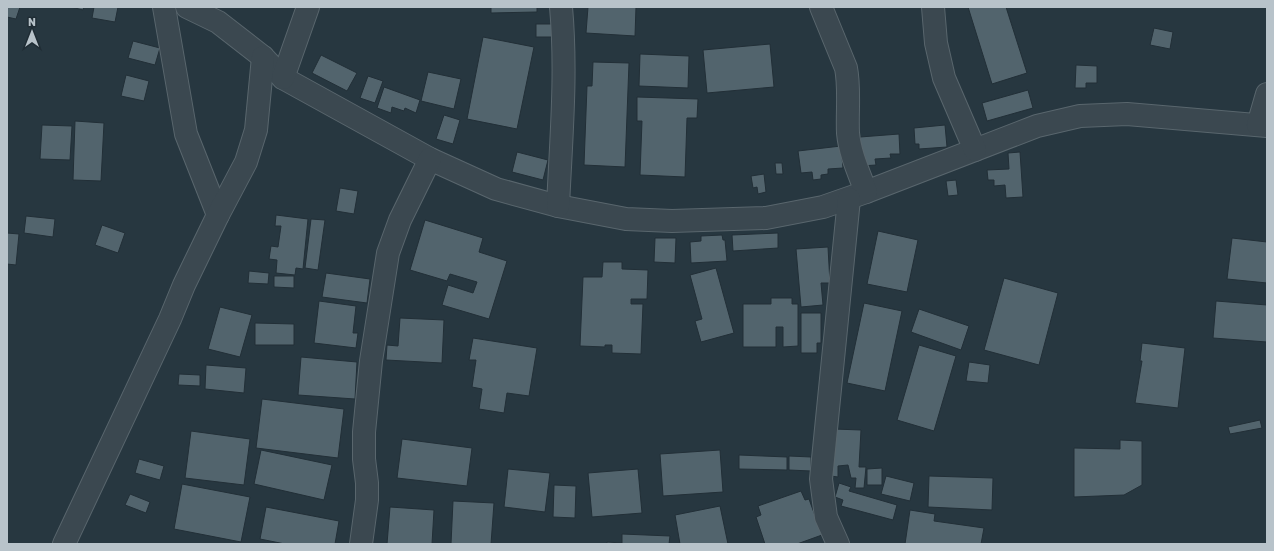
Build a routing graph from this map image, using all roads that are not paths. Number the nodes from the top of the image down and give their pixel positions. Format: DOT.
graph roads {
  1 [pos="164,7"];
  2 [pos="187,7"];
  3 [pos="308,7"];
  4 [pos="561,7"];
  5 [pos="821,7"];
  6 [pos="933,7"];
  7 [pos="263,57"];
  8 [pos="283,78"];
  9 [pos="1267,94"];
  10 [pos="1263,126"];
  11 [pos="975,150"];
  12 [pos="430,159"];
  13 [pos="857,196"];
  14 [pos="558,206"];
  15 [pos="218,215"];
  16 [pos="64,544"];
  17 [pos="361,544"];
  18 [pos="838,544"];
  1 -- 15 [label="street"];
  2 -- 7 [label="street"];
  3 -- 8 [label="street"];
  4 -- 14 [label="street"];
  5 -- 13 [label="street"];
  6 -- 11 [label="street"];
  7 -- 8 [label="street"];
  7 -- 15 [label="street"];
  8 -- 12 [label="street"];
  9 -- 10 [label="street"];
  10 -- 11 [label="street"];
  11 -- 13 [label="street"];
  12 -- 14 [label="street"];
  12 -- 17 [label="street"];
  13 -- 14 [label="street"];
  13 -- 18 [label="street"];
  15 -- 16 [label="street"];
}
